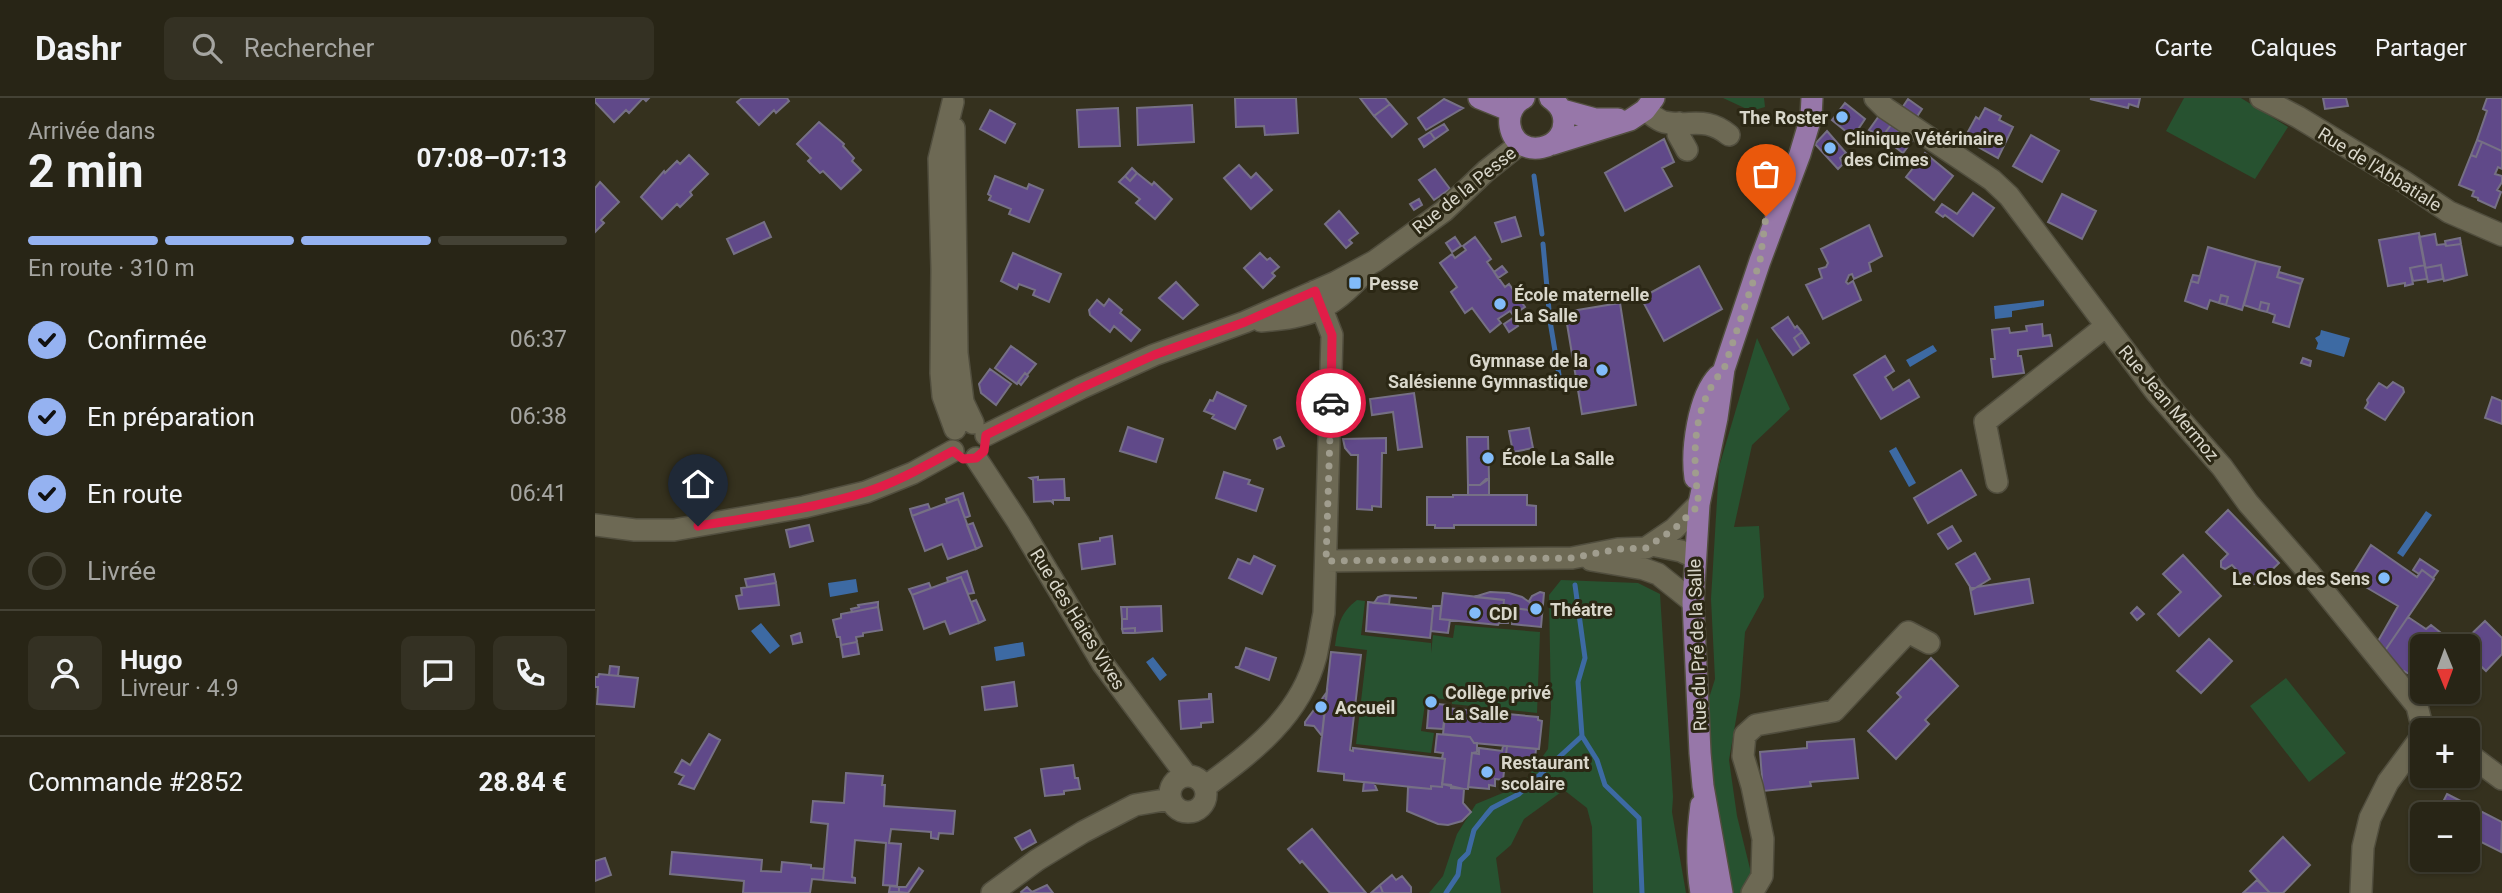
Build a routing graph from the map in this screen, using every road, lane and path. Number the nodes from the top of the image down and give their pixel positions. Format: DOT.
graph roads {
  1 [pos="1479,98"];
  2 [pos="1799,98"];
  3 [pos="1812,98"];
  4 [pos="1875,98"];
  5 [pos="2260,98"];
  6 [pos="953,100"];
  7 [pos="1556,104"];
  8 [pos="1518,105"];
  9 [pos="1643,109"];
  10 [pos="1679,122"];
  11 [pos="1728,135"];
  12 [pos="1520,144"];
  13 [pos="1553,144"];
  14 [pos="1687,150"];
  15 [pos="2502,235"];
  16 [pos="1760,261"];
  17 [pos="1319,300"];
  18 [pos="2106,326"];
  19 [pos="971,429"];
  20 [pos="953,451"];
  21 [pos="976,458"];
  22 [pos="1997,482"];
  23 [pos="1699,505"];
  24 [pos="595,525"];
  25 [pos="1652,545"];
  26 [pos="1694,557"];
  27 [pos="1572,558"];
  28 [pos="1326,561"];
  29 [pos="1658,574"];
  30 [pos="1693,602"];
  31 [pos="1929,643"];
  32 [pos="2420,718"];
  33 [pos="2410,754"];
  34 [pos="2480,763"];
  35 [pos="1186,775"];
  36 [pos="2502,779"];
  37 [pos="1703,786"];
  38 [pos="1205,787"];
  39 [pos="1170,799"];
  40 [pos="992,893"];
  41 [pos="1701,893"];
  42 [pos="1722,893"];
  43 [pos="1752,893"];
  44 [pos="2361,893"];
  1 -- 8 [label="main road"];
  2 -- 16 [label="main road, Rue du Pré de la Salle"];
  3 -- 16 [label="main road, Rue du Pré de la Salle"];
  4 -- 18 [label="street, Rue Jean Mermoz"];
  5 -- 15 [label="street, Rue de l'Abbatiale"];
  6 -- 19 [label="street"];
  7 -- 9 [label="main road"];
  7 -- 13 [label="main road"];
  8 -- 12 [label="main road"];
  9 -- 10 [label="street"];
  9 -- 13 [label="main road"];
  10 -- 11 [label="street"];
  10 -- 14 [label="street"];
  12 -- 13 [label="main road"];
  12 -- 17 [label="street, Rue de la Pesse"];
  16 -- 23 [label="main road, Rue du Pré de la Salle"];
  17 -- 19 [label="street, Rue de la Pesse"];
  17 -- 28 [label="street"];
  18 -- 22 [label="street"];
  18 -- 32 [label="street, Rue Jean Mermoz"];
  19 -- 20 [label="street"];
  19 -- 21 [label="street"];
  20 -- 21 [label="street"];
  20 -- 24 [label="street"];
  21 -- 35 [label="street, Rue des Haies Vives"];
  23 -- 25 [label="street"];
  23 -- 26 [label="main road, Rue du Pré de la Salle"];
  25 -- 26 [label="street"];
  25 -- 27 [label="street"];
  26 -- 29 [label="street"];
  26 -- 30 [label="main road, Rue du Pré de la Salle"];
  27 -- 28 [label="street"];
  27 -- 29 [label="street"];
  28 -- 38 [label="street"];
  29 -- 30 [label="street"];
  30 -- 37 [label="main road, Rue du Pré de la Salle"];
  31 -- 43 [label="street"];
  33 -- 44 [label="street"];
  34 -- 36 [label="street"];
  35 -- 38 [label="street"];
  35 -- 39 [label="street"];
  37 -- 41 [label="main road, Rue du Pré de la Salle"];
  37 -- 42 [label="main road, Rue du Pré de la Salle"];
  38 -- 39 [label="street"];
  39 -- 40 [label="street"];
}
